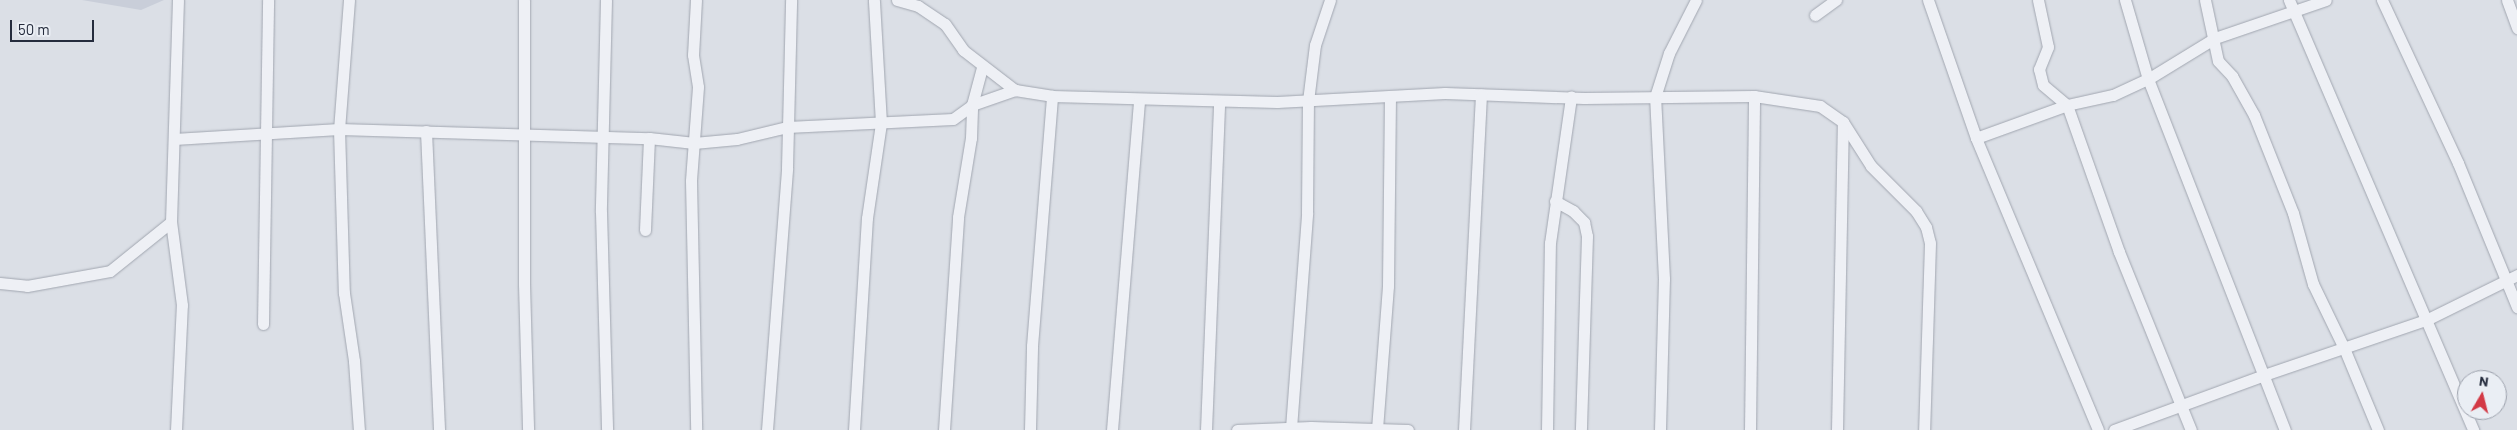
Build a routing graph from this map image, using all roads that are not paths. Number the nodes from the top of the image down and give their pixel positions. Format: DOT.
graph roads {
  1 [pos="178,0"];
  2 [pos="268,0"];
  3 [pos="349,0"];
  4 [pos="524,0"];
  5 [pos="606,0"];
  6 [pos="696,0"];
  7 [pos="791,0"];
  8 [pos="874,0"];
  9 [pos="897,0"];
  10 [pos="1330,0"];
  11 [pos="1696,0"];
  12 [pos="1836,0"];
  13 [pos="1928,0"];
  14 [pos="2038,0"];
  15 [pos="2125,0"];
  16 [pos="2205,0"];
  17 [pos="2288,0"];
  18 [pos="2326,0"];
  19 [pos="2382,0"];
  20 [pos="2507,0"];
  21 [pos="2293,14"];
  22 [pos="1815,15"];
  23 [pos="2517,28"];
  24 [pos="2215,38"];
  25 [pos="982,68"];
  26 [pos="2148,78"];
  27 [pos="1014,90"];
  28 [pos="1481,94"];
  29 [pos="1052,96"];
  30 [pos="1390,96"];
  31 [pos="1754,96"];
  32 [pos="1571,97"];
  33 [pos="1655,97"];
  34 [pos="1139,100"];
  35 [pos="1308,101"];
  36 [pos="1219,102"];
  37 [pos="972,105"];
  38 [pos="2067,105"];
  39 [pos="1843,122"];
  40 [pos="881,123"];
  41 [pos="787,127"];
  42 [pos="339,129"];
  43 [pos="426,131"];
  44 [pos="266,133"];
  45 [pos="523,133"];
  46 [pos="604,136"];
  47 [pos="649,138"];
  48 [pos="1976,138"];
  49 [pos="174,139"];
  50 [pos="694,143"];
  51 [pos="1556,201"];
  52 [pos="171,222"];
  53 [pos="645,230"];
  54 [pos="2512,277"];
  55 [pos="0,283"];
  56 [pos="2517,307"];
  57 [pos="2426,320"];
  58 [pos="263,324"];
  59 [pos="2344,348"];
  60 [pos="2264,375"];
  61 [pos="2182,405"];
  62 [pos="1290,428"];
  63 [pos="1381,429"];
  64 [pos="176,430"];
  65 [pos="358,430"];
  66 [pos="439,430"];
  67 [pos="528,430"];
  68 [pos="606,430"];
  69 [pos="696,430"];
  70 [pos="767,430"];
  71 [pos="854,430"];
  72 [pos="944,430"];
  73 [pos="1030,430"];
  74 [pos="1112,430"];
  75 [pos="1206,430"];
  76 [pos="1237,430"];
  77 [pos="1408,430"];
  78 [pos="1464,430"];
  79 [pos="1547,430"];
  80 [pos="1581,430"];
  81 [pos="1660,430"];
  82 [pos="1750,430"];
  83 [pos="1837,430"];
  84 [pos="1924,430"];
  85 [pos="2098,430"];
  86 [pos="2114,430"];
  87 [pos="2191,430"];
  88 [pos="2285,430"];
  89 [pos="2378,430"];
  90 [pos="2473,430"];
  1 -- 49 [label="street"];
  2 -- 44 [label="street"];
  3 -- 42 [label="street"];
  4 -- 45 [label="street"];
  5 -- 46 [label="street"];
  6 -- 50 [label="street"];
  7 -- 41 [label="street"];
  8 -- 40 [label="street"];
  9 -- 25 [label="street"];
  10 -- 35 [label="street"];
  11 -- 33 [label="street"];
  12 -- 22 [label="street"];
  13 -- 48 [label="street"];
  14 -- 38 [label="street"];
  15 -- 26 [label="street"];
  16 -- 24 [label="street"];
  17 -- 21 [label="street"];
  18 -- 21 [label="street"];
  19 -- 54 [label="street"];
  20 -- 23 [label="street"];
  21 -- 24 [label="street"];
  21 -- 57 [label="street"];
  24 -- 26 [label="street"];
  24 -- 59 [label="street"];
  25 -- 27 [label="street"];
  25 -- 37 [label="street"];
  26 -- 38 [label="street"];
  26 -- 60 [label="street"];
  27 -- 29 [label="street"];
  27 -- 37 [label="street"];
  28 -- 30 [label="street"];
  28 -- 32 [label="street"];
  28 -- 78 [label="street"];
  29 -- 34 [label="street"];
  29 -- 73 [label="street"];
  30 -- 35 [label="street"];
  30 -- 63 [label="street"];
  31 -- 33 [label="street"];
  31 -- 39 [label="street"];
  31 -- 82 [label="street"];
  32 -- 33 [label="street"];
  32 -- 51 [label="street"];
  33 -- 81 [label="street"];
  34 -- 36 [label="street"];
  34 -- 74 [label="street"];
  35 -- 36 [label="street"];
  35 -- 62 [label="street"];
  36 -- 75 [label="street"];
  37 -- 40 [label="street"];
  37 -- 72 [label="street"];
  38 -- 48 [label="street"];
  38 -- 61 [label="street"];
  39 -- 83 [label="street"];
  39 -- 84 [label="street"];
  40 -- 41 [label="street"];
  40 -- 71 [label="street"];
  41 -- 50 [label="street"];
  41 -- 70 [label="street"];
  42 -- 43 [label="street"];
  42 -- 44 [label="street"];
  42 -- 65 [label="street"];
  43 -- 45 [label="street"];
  43 -- 66 [label="street"];
  44 -- 49 [label="street"];
  44 -- 58 [label="street"];
  45 -- 46 [label="street"];
  45 -- 67 [label="street"];
  46 -- 47 [label="street"];
  46 -- 68 [label="street"];
  47 -- 50 [label="street"];
  47 -- 53 [label="street"];
  48 -- 85 [label="street"];
  49 -- 52 [label="street"];
  50 -- 69 [label="street"];
  51 -- 79 [label="street"];
  51 -- 80 [label="street"];
  52 -- 55 [label="street"];
  52 -- 64 [label="street"];
  54 -- 56 [label="street"];
  54 -- 57 [label="street"];
  57 -- 59 [label="street"];
  57 -- 90 [label="street"];
  59 -- 60 [label="street"];
  59 -- 89 [label="street"];
  60 -- 61 [label="street"];
  60 -- 88 [label="street"];
  61 -- 86 [label="street"];
  61 -- 87 [label="street"];
  62 -- 63 [label="street"];
  62 -- 76 [label="street"];
  63 -- 77 [label="street"];
}
